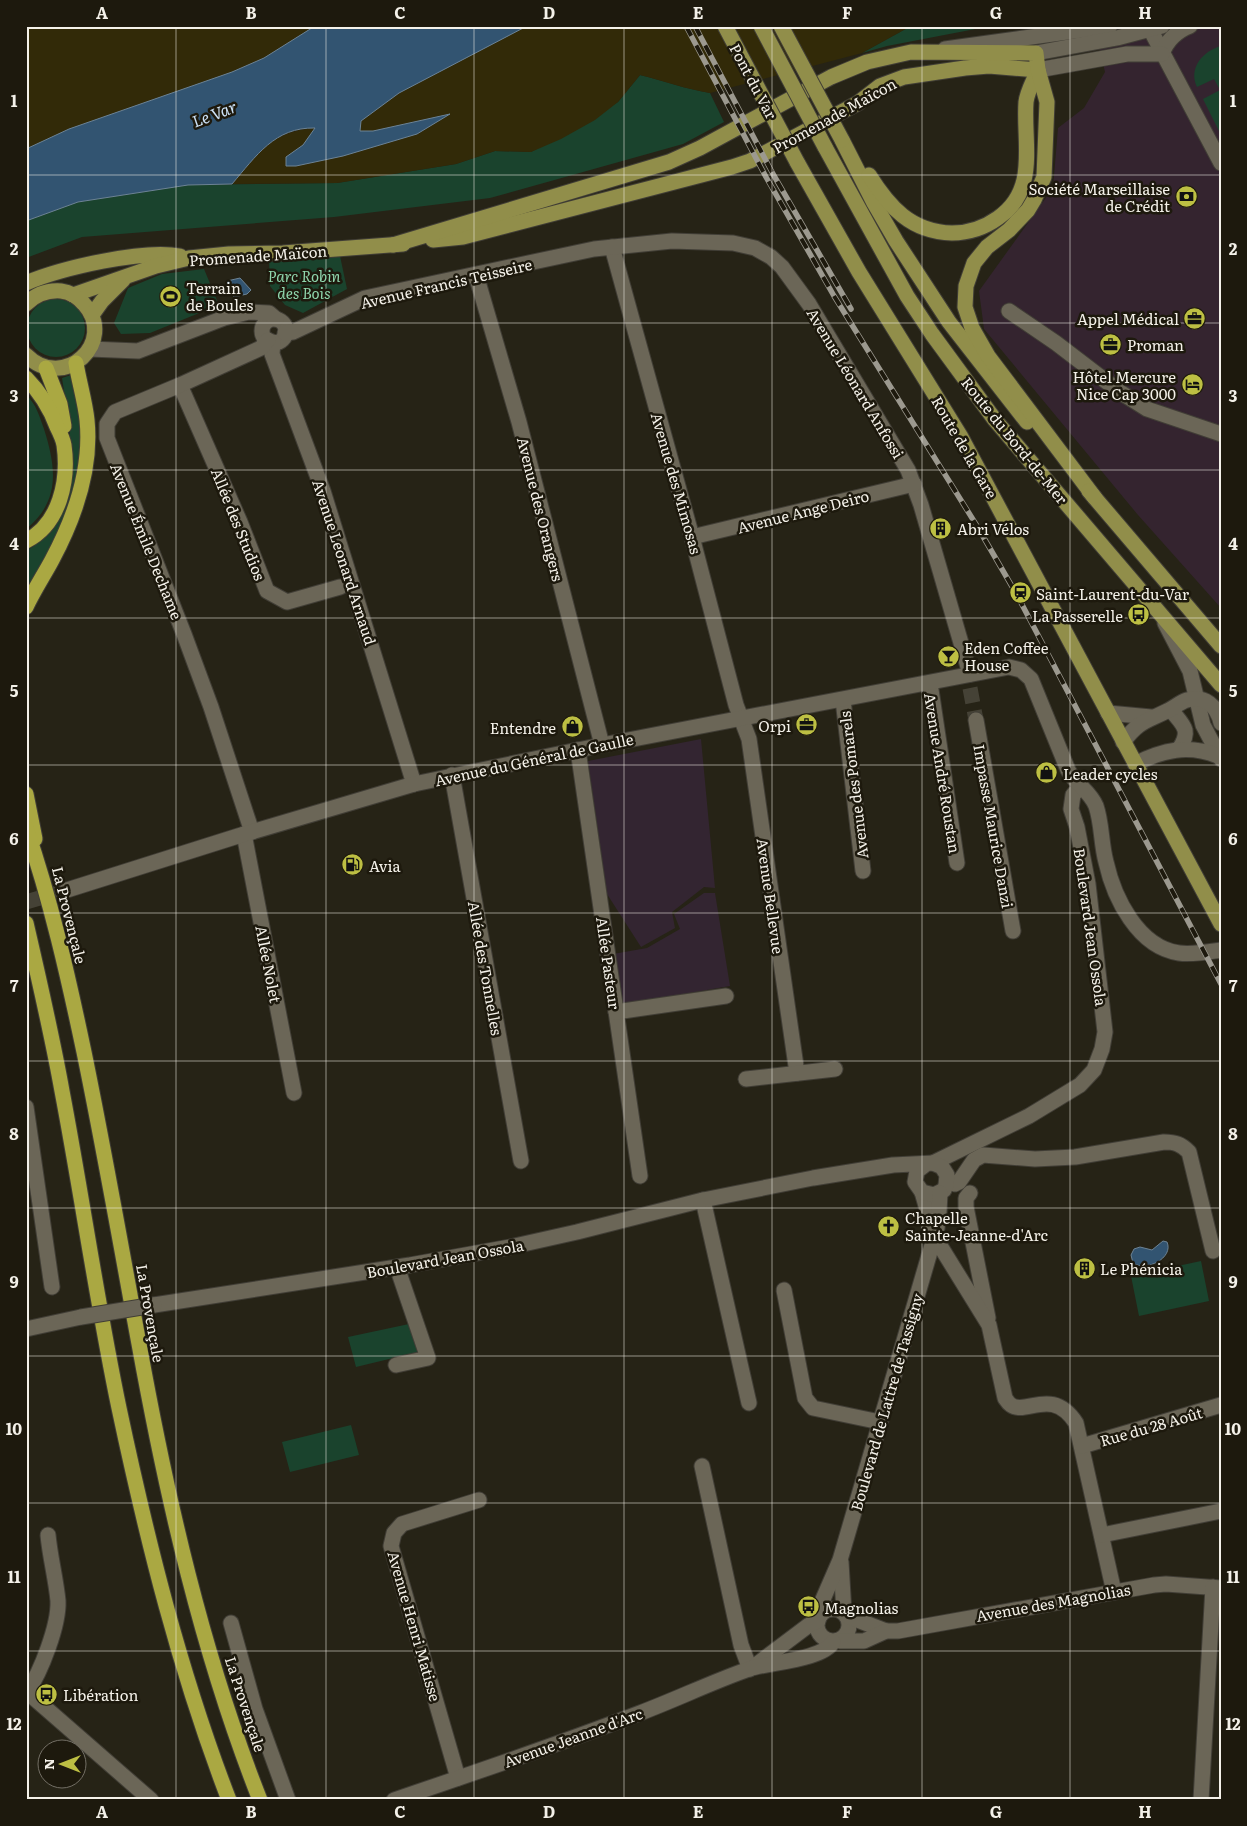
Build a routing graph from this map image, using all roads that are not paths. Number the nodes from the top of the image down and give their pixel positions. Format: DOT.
graph roads {
  1 [pos="725,26"];
  2 [pos="761,26"];
  3 [pos="781,26"];
  4 [pos="1110,26"];
  5 [pos="1190,26"];
  6 [pos="1156,28"];
  7 [pos="930,52"];
  8 [pos="1036,53"];
  9 [pos="1162,54"];
  10 [pos="1038,70"];
  11 [pos="845,146"];
  12 [pos="797,162"];
  13 [pos="1221,163"];
  14 [pos="393,245"];
  15 [pos="612,247"];
  16 [pos="189,258"];
  17 [pos="476,275"];
  18 [pos="126,277"];
  19 [pos="26,283"];
  20 [pos="73,295"];
  21 [pos="26,304"];
  22 [pos="1009,311"];
  23 [pos="92,315"];
  24 [pos="235,315"];
  25 [pos="276,319"];
  26 [pos="95,331"];
  27 [pos="285,333"];
  28 [pos="268,337"];
  29 [pos="90,349"];
  30 [pos="131,351"];
  31 [pos="26,356"];
  32 [pos="76,363"];
  33 [pos="46,368"];
  34 [pos="26,378"];
  35 [pos="180,385"];
  36 [pos="1221,434"];
  37 [pos="64,444"];
  38 [pos="914,484"];
  39 [pos="1095,498"];
  40 [pos="692,537"];
  41 [pos="26,541"];
  42 [pos="340,587"];
  43 [pos="26,606"];
  44 [pos="1159,612"];
  45 [pos="1221,646"];
  46 [pos="969,679"];
  47 [pos="930,682"];
  48 [pos="1221,685"];
  49 [pos="1196,699"];
  50 [pos="843,700"];
  51 [pos="1171,710"];
  52 [pos="1108,713"];
  53 [pos="1151,717"];
  54 [pos="742,719"];
  55 [pos="976,720"];
  56 [pos="1221,723"];
  57 [pos="1123,742"];
  58 [pos="602,745"];
  59 [pos="1180,749"];
  60 [pos="578,750"];
  61 [pos="1219,758"];
  62 [pos="1135,764"];
  63 [pos="452,776"];
  64 [pos="414,784"];
  65 [pos="1080,787"];
  66 [pos="26,794"];
  67 [pos="26,828"];
  68 [pos="248,833"];
  69 [pos="957,863"];
  70 [pos="41,870"];
  71 [pos="863,871"];
  72 [pos="67,890"];
  73 [pos="26,923"];
  74 [pos="1221,924"];
  75 [pos="1013,931"];
  76 [pos="1221,950"];
  77 [pos="726,996"];
  78 [pos="616,1012"];
  79 [pos="836,1069"];
  80 [pos="797,1073"];
  81 [pos="746,1079"];
  82 [pos="294,1093"];
  83 [pos="26,1106"];
  84 [pos="971,1145"];
  85 [pos="521,1162"];
  86 [pos="929,1163"];
  87 [pos="861,1170"];
  88 [pos="640,1176"];
  89 [pos="945,1183"];
  90 [pos="919,1187"];
  91 [pos="970,1193"];
  92 [pos="703,1200"];
  93 [pos="933,1240"];
  94 [pos="1213,1251"];
  95 [pos="397,1267"];
  96 [pos="52,1287"];
  97 [pos="784,1290"];
  98 [pos="989,1325"];
  99 [pos="26,1329"];
  100 [pos="396,1365"];
  101 [pos="749,1403"];
  102 [pos="1221,1405"];
  103 [pos="880,1422"];
  104 [pos="1082,1446"];
  105 [pos="702,1466"];
  106 [pos="479,1500"];
  107 [pos="1221,1511"];
  108 [pos="48,1535"];
  109 [pos="1102,1535"];
  110 [pos="840,1560"];
  111 [pos="1217,1588"];
  112 [pos="1114,1592"];
  113 [pos="846,1615"];
  114 [pos="819,1618"];
  115 [pos="231,1623"];
  116 [pos="886,1631"];
  117 [pos="837,1641"];
  118 [pos="750,1669"];
  119 [pos="27,1692"];
  120 [pos="458,1778"];
  121 [pos="151,1800"];
  122 [pos="228,1800"];
  123 [pos="260,1800"];
  124 [pos="288,1800"];
  125 [pos="394,1800"];
  126 [pos="1201,1800"];
  1 -- 12 [label="main road, Pont du Var, bridge"];
  2 -- 44 [label="main road, Route du Bord-de-Mer, bridge"];
  3 -- 11 [label="main road, bridge"];
  4 -- 7 [label="street"];
  5 -- 9 [label="street"];
  6 -- 8 [label="street"];
  6 -- 9 [label="street"];
  7 -- 8 [label="main road, Promenade Maïcon"];
  7 -- 14 [label="main road, Promenade Maïcon"];
  8 -- 10 [label="main road"];
  9 -- 10 [label="street"];
  9 -- 13 [label="street"];
  10 -- 11 [label="main road"];
  10 -- 14 [label="main road, Promenade Maïcon"];
  10 -- 39 [label="main road"];
  11 -- 39 [label="main road, Route du Bord-de-Mer"];
  12 -- 52 [label="main road, Route de la Gare"];
  14 -- 16 [label="main road, Promenade Maïcon"];
  15 -- 17 [label="street, Avenue Francis Teisseire"];
  15 -- 38 [label="street, Avenue Léonard Anfossi"];
  15 -- 40 [label="street, Avenue des Mimosas"];
  16 -- 18 [label="main road, Promenade Maïcon"];
  16 -- 19 [label="main road"];
  17 -- 27 [label="street, Avenue Francis Teisseire"];
  17 -- 58 [label="street, Avenue des Orangers"];
  18 -- 20 [label="main road, Promenade Maïcon"];
  18 -- 23 [label="main road, Promenade Maïcon"];
  20 -- 21 [label="main road"];
  20 -- 23 [label="main road"];
  22 -- 36 [label="street"];
  23 -- 26 [label="main road"];
  24 -- 25 [label="street"];
  24 -- 28 [label="street"];
  24 -- 30 [label="street"];
  25 -- 27 [label="street"];
  25 -- 28 [label="street"];
  26 -- 29 [label="main road"];
  26 -- 30 [label="street"];
  27 -- 28 [label="street, Avenue Francis Teisseire"];
  28 -- 35 [label="street, Avenue Émile Dechame"];
  28 -- 64 [label="street, Avenue Leonard Arnaud"];
  29 -- 30 [label="street"];
  29 -- 32 [label="main road"];
  31 -- 33 [label="main road"];
  32 -- 33 [label="main road"];
  32 -- 43 [label="highway"];
  33 -- 37 [label="highway"];
  34 -- 37 [label="highway"];
  35 -- 42 [label="street, Allée des Studios"];
  35 -- 68 [label="street, Avenue Émile Dechame"];
  37 -- 41 [label="highway"];
  38 -- 40 [label="street, Avenue Ange Deiro"];
  38 -- 46 [label="street, Avenue Léonard Anfossi"];
  39 -- 45 [label="main road, Route du Bord-de-Mer"];
  40 -- 54 [label="street, Avenue des Mimosas"];
  44 -- 48 [label="main road, Route du Bord-de-Mer"];
  44 -- 49 [label="street"];
  46 -- 47 [label="street, Avenue du Général de Gaulle"];
  46 -- 65 [label="street, Avenue du Général de Gaulle"];
  47 -- 50 [label="street, Avenue du Général de Gaulle"];
  47 -- 69 [label="street, Avenue André Roustan"];
  49 -- 51 [label="street"];
  49 -- 56 [label="street"];
  49 -- 61 [label="street"];
  50 -- 54 [label="street, Avenue du Général de Gaulle"];
  50 -- 71 [label="street, Avenue des Pomarels"];
  51 -- 53 [label="street"];
  51 -- 59 [label="street"];
  52 -- 53 [label="street"];
  52 -- 57 [label="main road, Route de la Gare"];
  53 -- 57 [label="street"];
  54 -- 58 [label="street, Avenue du Général de Gaulle"];
  54 -- 80 [label="street, Avenue Bellevue"];
  55 -- 75 [label="street, Impasse Maurice Danzi"];
  57 -- 62 [label="main road, Route de la Gare"];
  58 -- 60 [label="street, Avenue du Général de Gaulle"];
  59 -- 61 [label="street"];
  59 -- 62 [label="street"];
  60 -- 63 [label="street, Avenue du Général de Gaulle"];
  60 -- 78 [label="street, Allée Pasteur"];
  62 -- 74 [label="main road, Route de la Gare"];
  63 -- 64 [label="street, Avenue du Général de Gaulle"];
  63 -- 85 [label="street, Allée des Tonnelles"];
  64 -- 68 [label="street, Avenue du Général de Gaulle"];
  65 -- 76 [label="street"];
  65 -- 84 [label="street, Boulevard Jean Ossola"];
  66 -- 70 [label="highway"];
  67 -- 70 [label="highway, La Provençale"];
  68 -- 72 [label="street, Avenue du Général de Gaulle"];
  68 -- 82 [label="street, Allée Nolet"];
  70 -- 123 [label="highway, La Provençale"];
  73 -- 122 [label="highway"];
  77 -- 78 [label="street"];
  78 -- 88 [label="street, Allée Pasteur"];
  79 -- 80 [label="street"];
  80 -- 81 [label="street"];
  83 -- 96 [label="street"];
  84 -- 86 [label="street, Boulevard Jean Ossola"];
  84 -- 89 [label="street, Boulevard Jean Ossola"];
  86 -- 87 [label="street, Boulevard Jean Ossola"];
  86 -- 89 [label="street"];
  86 -- 90 [label="street"];
  87 -- 90 [label="street, Boulevard Jean Ossola"];
  87 -- 92 [label="street, Boulevard Jean Ossola"];
  89 -- 90 [label="street"];
  89 -- 93 [label="street, Boulevard de Lattre de Tassigny"];
  89 -- 94 [label="street"];
  90 -- 93 [label="street, Boulevard de Lattre de Tassigny"];
  91 -- 98 [label="street"];
  92 -- 95 [label="street, Boulevard Jean Ossola"];
  92 -- 101 [label="street"];
  93 -- 98 [label="street"];
  93 -- 103 [label="street, Boulevard de Lattre de Tassigny"];
  95 -- 99 [label="street, Boulevard Jean Ossola, bridge"];
  95 -- 100 [label="street"];
  97 -- 103 [label="street"];
  98 -- 104 [label="street"];
  102 -- 104 [label="street, Rue du 28 Août"];
  103 -- 110 [label="street, Boulevard de Lattre de Tassigny"];
  104 -- 109 [label="street"];
  105 -- 118 [label="street"];
  106 -- 120 [label="street, Avenue Henri Matisse"];
  107 -- 109 [label="street"];
  108 -- 119 [label="street"];
  109 -- 112 [label="street"];
  110 -- 113 [label="street, Boulevard de Lattre de Tassigny"];
  110 -- 114 [label="street, Boulevard de Lattre de Tassigny"];
  111 -- 112 [label="street, Avenue des Magnolias"];
  111 -- 126 [label="street"];
  112 -- 116 [label="street, Avenue des Magnolias"];
  113 -- 114 [label="street"];
  113 -- 116 [label="street, Avenue des Magnolias"];
  113 -- 117 [label="street"];
  114 -- 117 [label="street"];
  114 -- 118 [label="street, Avenue Jeanne d'Arc"];
  115 -- 124 [label="street"];
  116 -- 117 [label="street, Avenue des Magnolias"];
  117 -- 118 [label="street, Avenue Jeanne d'Arc"];
  118 -- 120 [label="street, Avenue Jeanne d'Arc"];
  119 -- 121 [label="street"];
  120 -- 125 [label="street, Avenue Jeanne d'Arc"];
}
